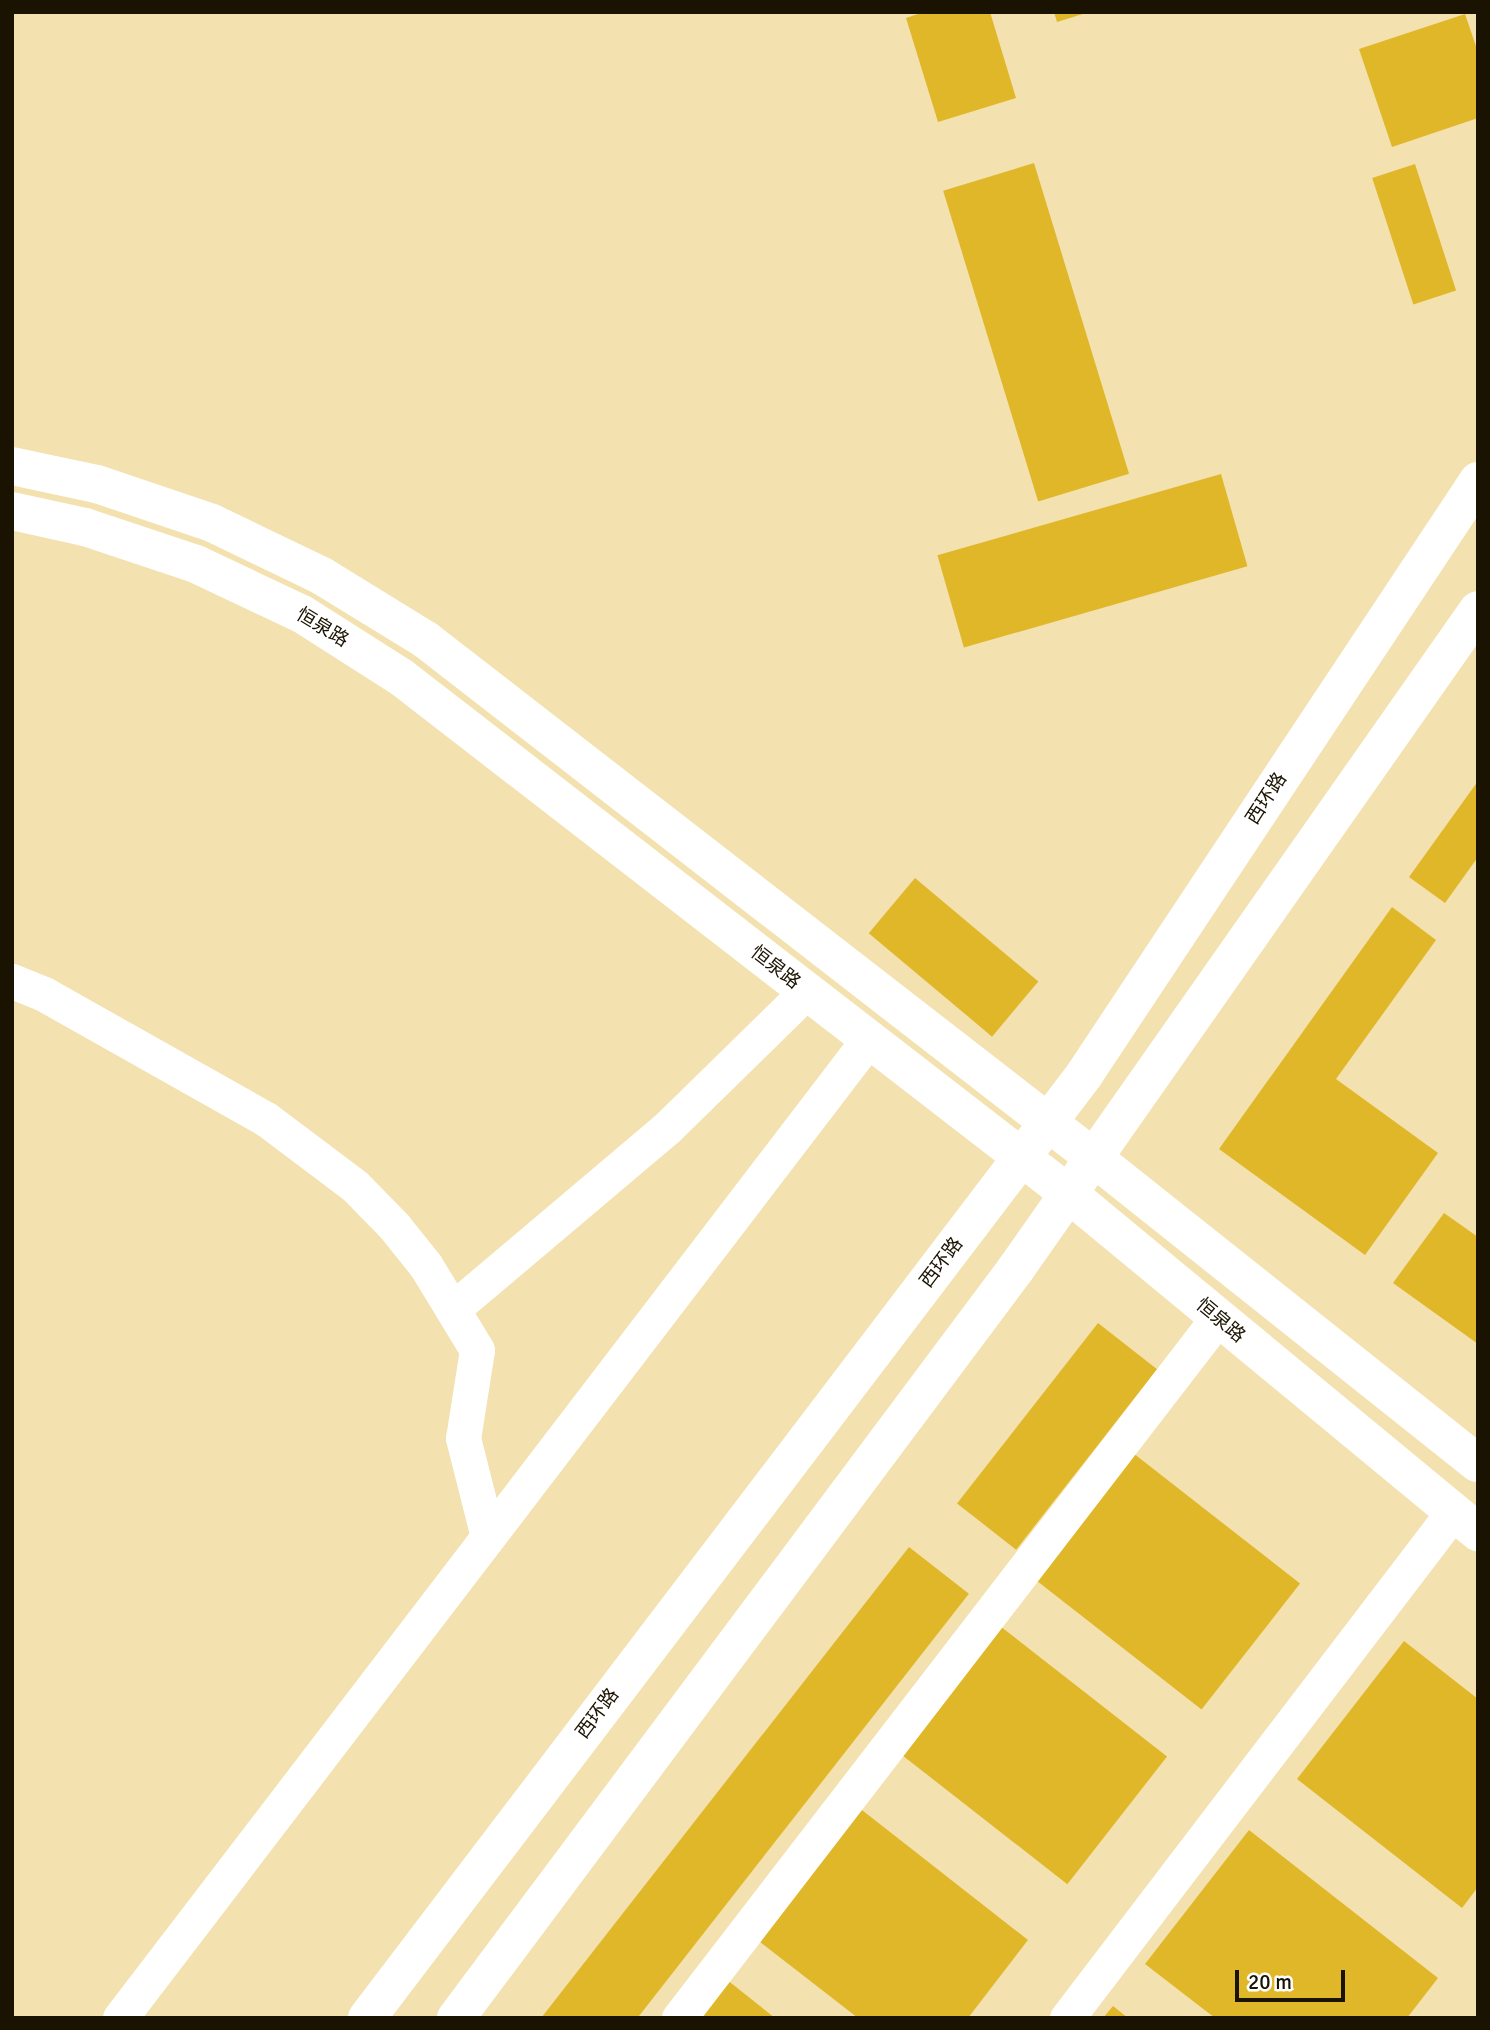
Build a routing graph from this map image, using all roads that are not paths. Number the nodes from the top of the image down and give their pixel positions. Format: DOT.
graph roads {
  1 [pos="12,466"];
  2 [pos="1478,481"];
  3 [pos="12,511"];
  4 [pos="1478,610"];
  5 [pos="12,981"];
  6 [pos="806,992"];
  7 [pos="869,1040"];
  8 [pos="1048,1123"];
  9 [pos="1021,1158"];
  10 [pos="1094,1158"];
  11 [pos="1069,1194"];
  12 [pos="454,1308"];
  13 [pos="1217,1319"];
  14 [pos="1478,1463"];
  15 [pos="1465,1522"];
  16 [pos="488,1537"];
  17 [pos="120,2018"];
  18 [pos="367,2018"];
  19 [pos="456,2018"];
  20 [pos="679,2018"];
  21 [pos="1067,2018"];
  1 -- 8 [label="main road"];
  2 -- 8 [label="main road, 西环路"];
  3 -- 6 [label="main road, 恒泉路"];
  4 -- 10 [label="main road"];
  5 -- 12 [label="street"];
  6 -- 7 [label="main road, 恒泉路"];
  6 -- 12 [label="street"];
  7 -- 9 [label="main road, 恒泉路"];
  7 -- 16 [label="street"];
  8 -- 9 [label="main road, 西环路"];
  8 -- 10 [label="main road"];
  9 -- 11 [label="main road, 恒泉路"];
  9 -- 18 [label="main road, 西环路"];
  10 -- 11 [label="main road"];
  10 -- 14 [label="main road"];
  11 -- 13 [label="main road, 恒泉路"];
  11 -- 19 [label="main road"];
  12 -- 16 [label="street"];
  13 -- 15 [label="main road, 恒泉路"];
  13 -- 20 [label="street"];
  15 -- 21 [label="street"];
  16 -- 17 [label="street"];
}
